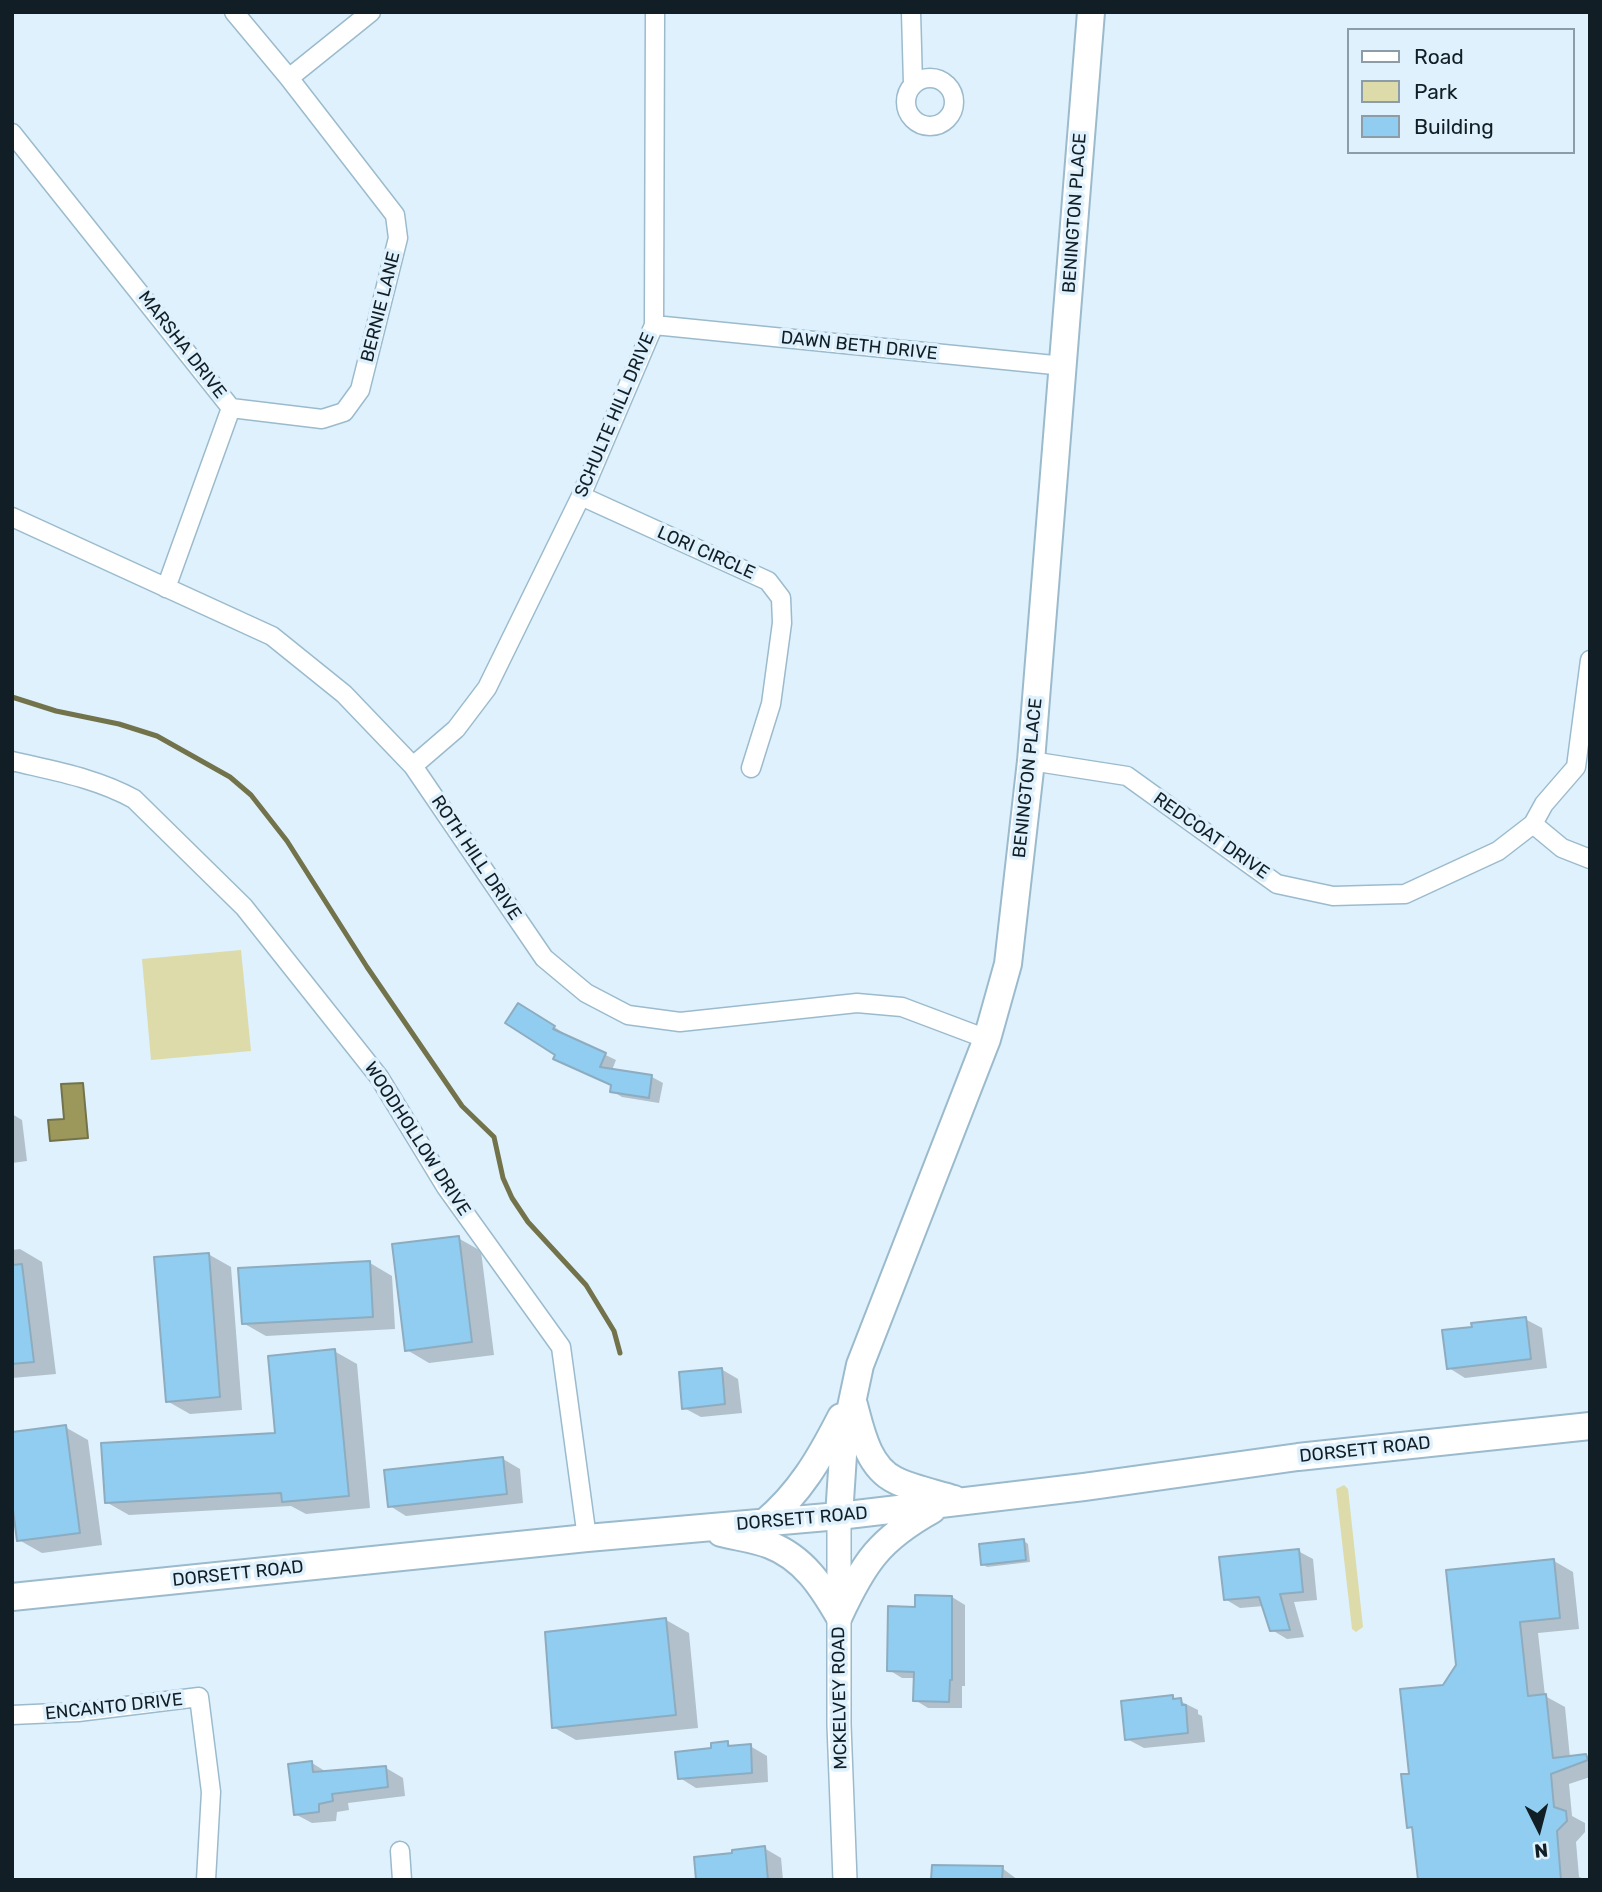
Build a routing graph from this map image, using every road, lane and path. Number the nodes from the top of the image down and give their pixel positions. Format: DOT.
graph roads {
  1 [pos="234,12"];
  2 [pos="371,12"];
  3 [pos="655,12"];
  4 [pos="911,12"];
  5 [pos="1091,12"];
  6 [pos="289,78"];
  7 [pos="913,84"];
  8 [pos="12,133"];
  9 [pos="654,325"];
  10 [pos="1064,366"];
  11 [pos="231,408"];
  12 [pos="581,496"];
  13 [pos="12,517"];
  14 [pos="166,588"];
  15 [pos="1590,660"];
  16 [pos="12,761"];
  17 [pos="1031,761"];
  18 [pos="412,766"];
  19 [pos="751,768"];
  20 [pos="1533,824"];
  21 [pos="1590,859"];
  22 [pos="987,1039"];
  23 [pos="851,1396"];
  24 [pos="1590,1426"];
  25 [pos="952,1503"];
  26 [pos="839,1516"];
  27 [pos="764,1523"];
  28 [pos="699,1528"];
  29 [pos="587,1538"];
  30 [pos="12,1597"];
  31 [pos="839,1616"];
  32 [pos="12,1715"];
  33 [pos="400,1851"];
  34 [pos="206,1880"];
  35 [pos="402,1880"];
  36 [pos="845,1880"];
  1 -- 6 [label="street, BERNIE LANE"];
  2 -- 6 [label="street"];
  3 -- 9 [label="street, SCHULTE HILL DRIVE"];
  4 -- 7 [label="street"];
  5 -- 10 [label="main road, BENINGTON PLACE"];
  6 -- 11 [label="street, BERNIE LANE"];
  8 -- 11 [label="street, MARSHA DRIVE"];
  9 -- 10 [label="street, DAWN BETH DRIVE"];
  9 -- 12 [label="street, SCHULTE HILL DRIVE"];
  10 -- 17 [label="main road, BENINGTON PLACE"];
  11 -- 14 [label="street, MARSHA DRIVE"];
  12 -- 18 [label="street, SCHULTE HILL DRIVE"];
  12 -- 19 [label="street, LORI CIRCLE"];
  13 -- 14 [label="street, ROTH HILL DRIVE"];
  14 -- 18 [label="street, ROTH HILL DRIVE"];
  15 -- 20 [label="street, REDCOAT DRIVE"];
  16 -- 29 [label="street, WOODHOLLOW DRIVE"];
  17 -- 20 [label="street, REDCOAT DRIVE"];
  17 -- 22 [label="main road, BENINGTON PLACE"];
  18 -- 22 [label="street, ROTH HILL DRIVE"];
  20 -- 21 [label="street"];
  22 -- 23 [label="main road, BENINGTON PLACE"];
  23 -- 25 [label="main road"];
  23 -- 26 [label="main road, BENINGTON PLACE"];
  23 -- 27 [label="main road"];
  24 -- 25 [label="main road, DORSETT ROAD"];
  25 -- 26 [label="main road, DORSETT ROAD"];
  25 -- 31 [label="main road"];
  26 -- 27 [label="main road, DORSETT ROAD"];
  26 -- 31 [label="street, MCKELVEY ROAD"];
  27 -- 28 [label="main road, DORSETT ROAD"];
  28 -- 29 [label="main road, DORSETT ROAD"];
  28 -- 31 [label="main road"];
  29 -- 30 [label="main road, DORSETT ROAD"];
  31 -- 36 [label="street, MCKELVEY ROAD"];
  32 -- 34 [label="street, ENCANTO DRIVE"];
  33 -- 35 [label="street"];
}
